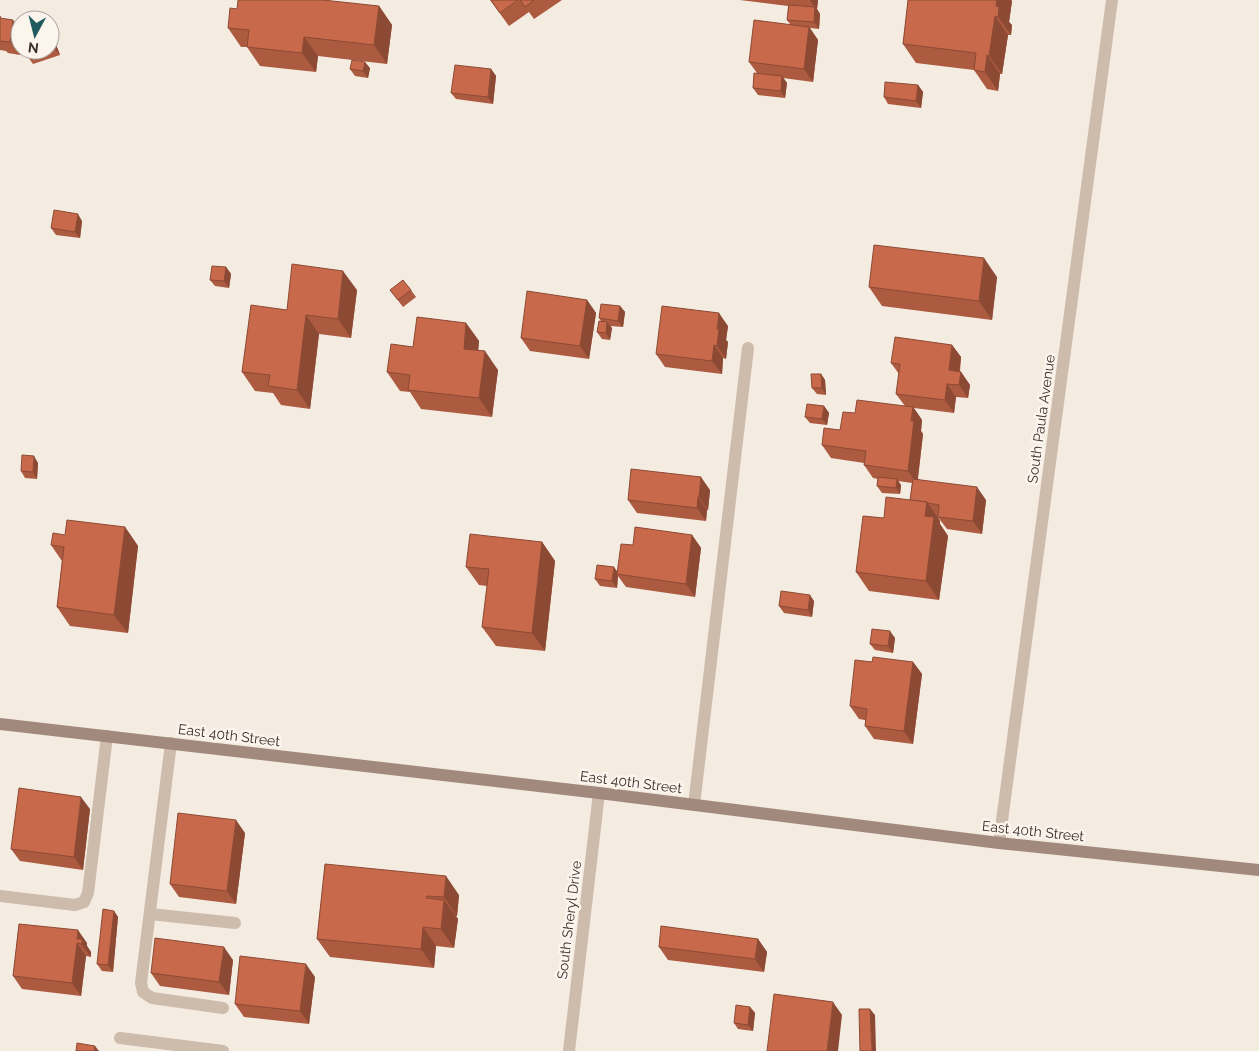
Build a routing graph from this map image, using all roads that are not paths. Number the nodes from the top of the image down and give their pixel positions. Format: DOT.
graph roads {
  1 [pos="1112,0"];
  2 [pos="748,348"];
  3 [pos="0,724"];
  4 [pos="107,736"];
  5 [pos="171,744"];
  6 [pos="599,794"];
  7 [pos="694,805"];
  8 [pos="999,842"];
  9 [pos="1259,870"];
  10 [pos="0,896"];
  11 [pos="150,914"];
  12 [pos="235,923"];
  13 [pos="223,1008"];
  14 [pos="120,1038"];
  15 [pos="223,1051"];
  16 [pos="569,1051"];
  1 -- 8 [label="street, South Paula Avenue"];
  2 -- 7 [label="street"];
  3 -- 4 [label="main road, East 40th Street"];
  4 -- 5 [label="main road, East 40th Street"];
  4 -- 10 [label="street"];
  5 -- 6 [label="main road, East 40th Street"];
  5 -- 11 [label="street"];
  6 -- 7 [label="main road, East 40th Street"];
  6 -- 16 [label="street, South Sheryl Drive"];
  7 -- 8 [label="main road, East 40th Street"];
  8 -- 9 [label="main road, East 40th Street"];
  11 -- 12 [label="street"];
  11 -- 13 [label="street"];
  14 -- 15 [label="street"];
}
